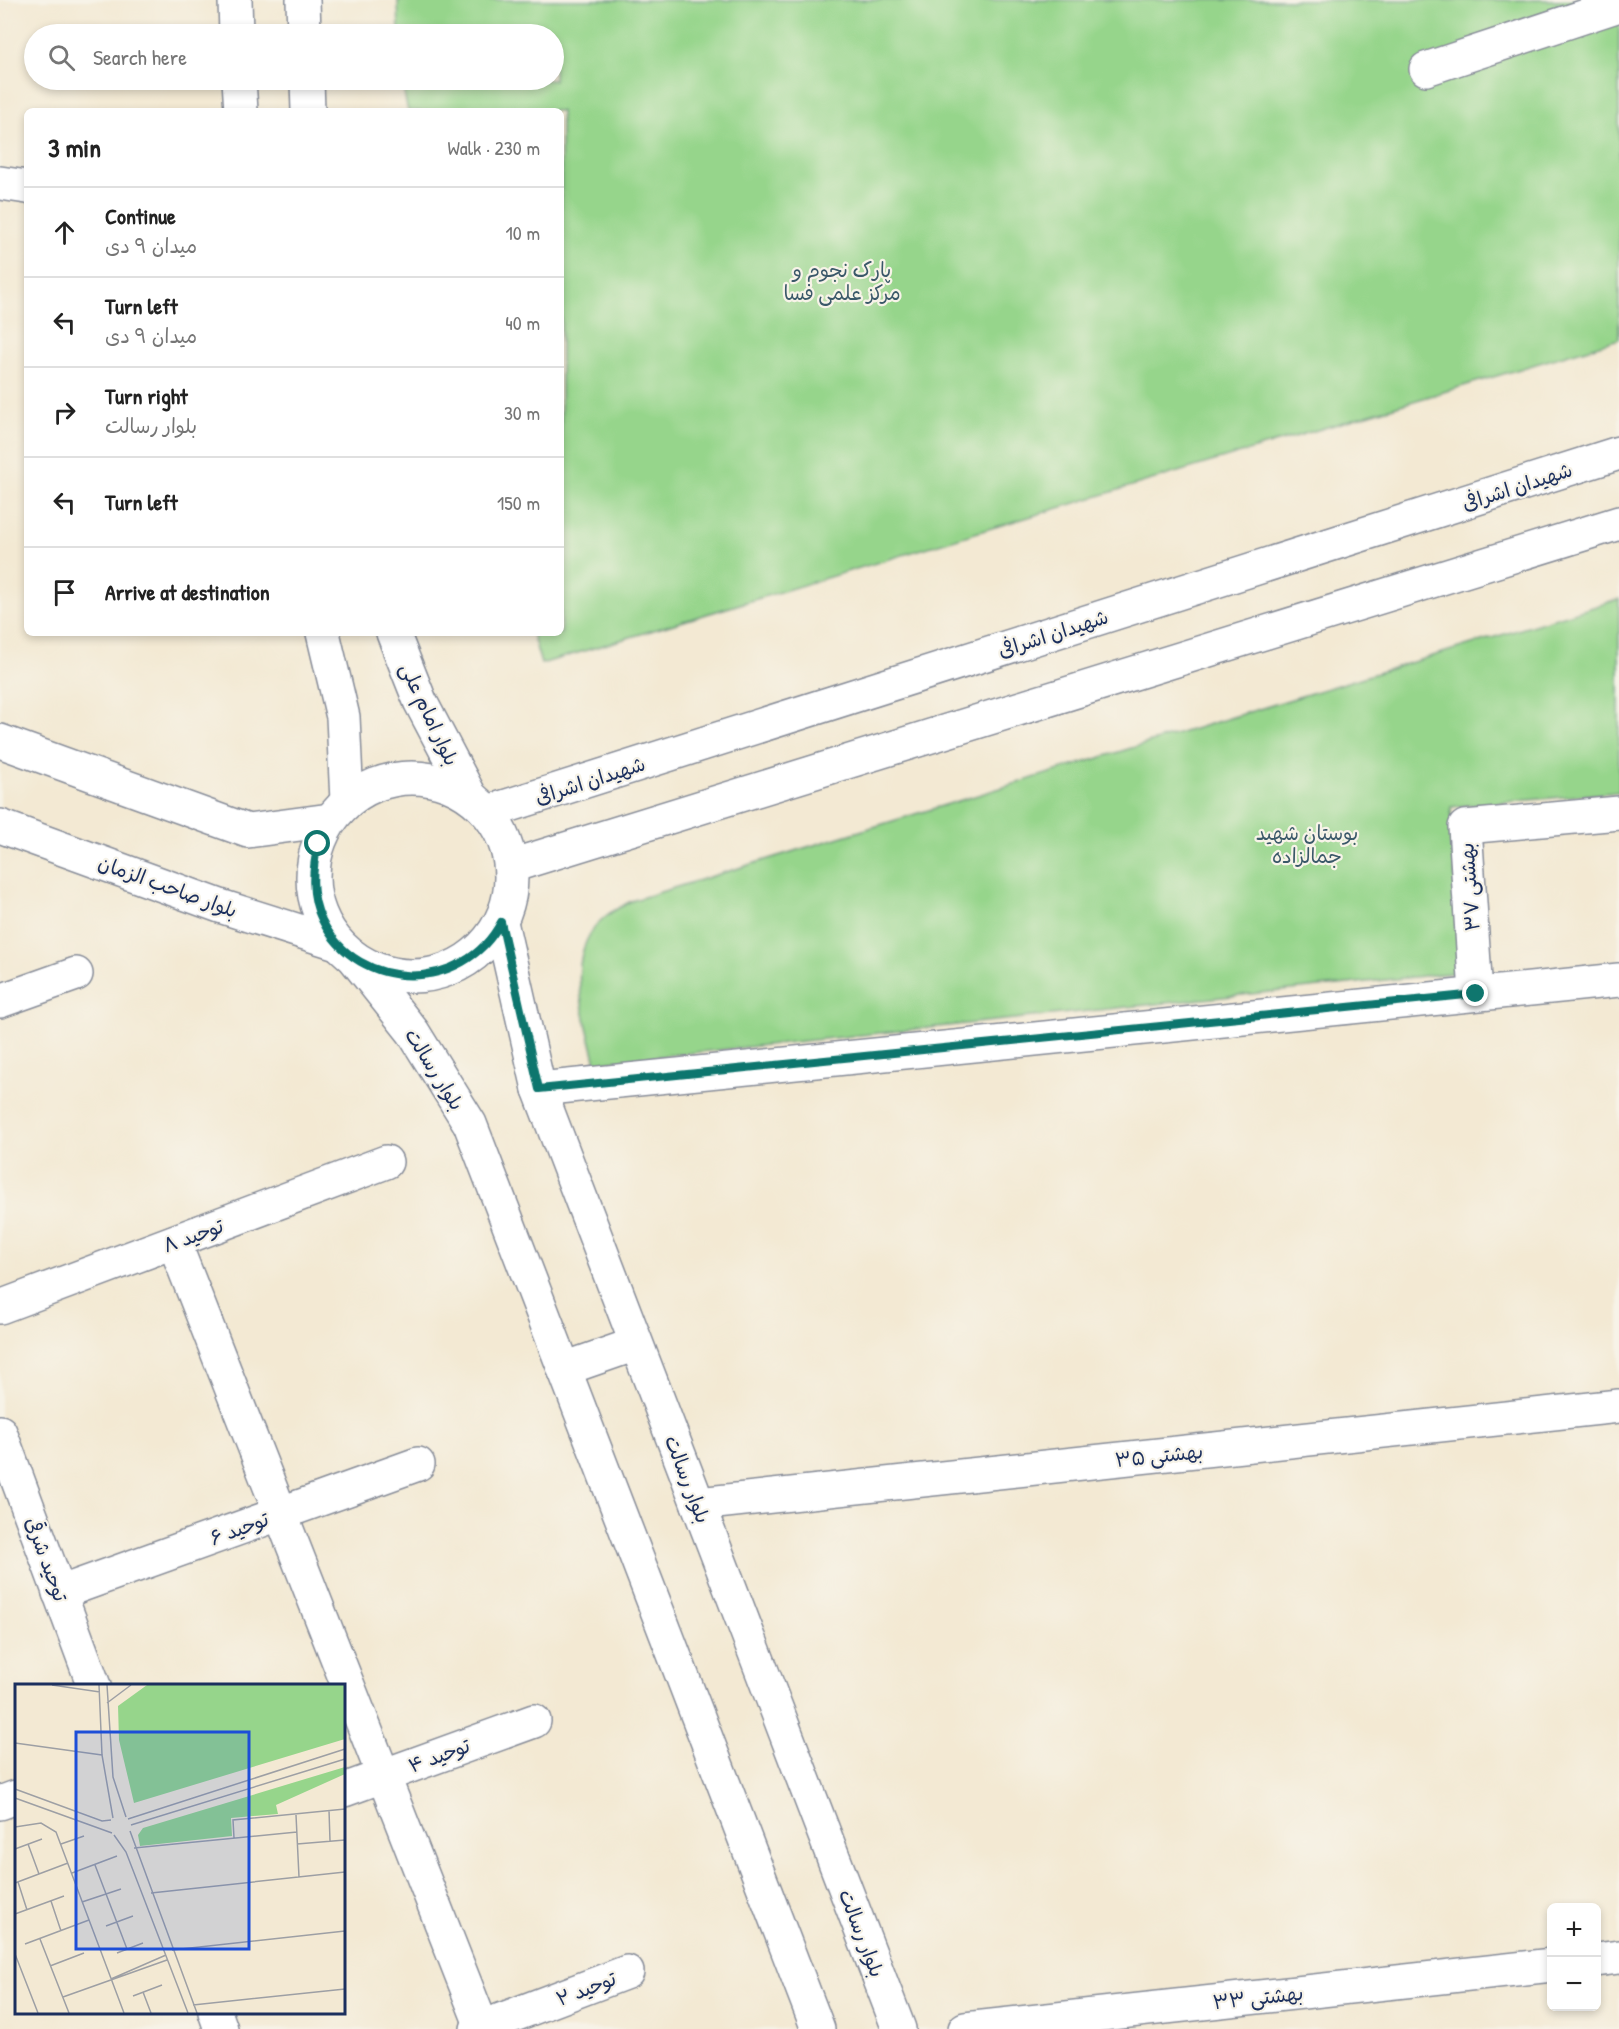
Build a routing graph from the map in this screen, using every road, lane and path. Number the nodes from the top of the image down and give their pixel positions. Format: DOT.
graph roads {
  1 [pos="235,0"];
  2 [pos="303,0"];
  3 [pos="1619,5"];
  4 [pos="236,24"];
  5 [pos="304,24"];
  6 [pos="1426,69"];
  7 [pos="240,90"];
  8 [pos="308,90"];
  9 [pos="241,108"];
  10 [pos="309,108"];
  11 [pos="0,183"];
  12 [pos="24,187"];
  13 [pos="1619,453"];
  14 [pos="1619,523"];
  15 [pos="324,636"];
  16 [pos="394,636"];
  17 [pos="0,741"];
  18 [pos="478,803"];
  19 [pos="338,811"];
  20 [pos="1619,813"];
  21 [pos="0,826"];
  22 [pos="511,866"];
  23 [pos="501,922"];
  24 [pos="346,951"];
  25 [pos="76,974"];
  26 [pos="1619,980"];
  27 [pos="1476,994"];
  28 [pos="0,1001"];
  29 [pos="539,1089"];
  30 [pos="386,1162"];
  31 [pos="174,1242"];
  32 [pos="0,1306"];
  33 [pos="636,1344"];
  34 [pos="564,1369"];
  35 [pos="1619,1406"];
  36 [pos="0,1432"];
  37 [pos="418,1464"];
  38 [pos="698,1504"];
  39 [pos="280,1513"];
  40 [pos="59,1593"];
  41 [pos="93,1684"];
  42 [pos="534,1721"];
  43 [pos="383,1775"];
  44 [pos="345,1790"];
  45 [pos="15,1797"];
  46 [pos="0,1803"];
  47 [pos="1619,1957"];
  48 [pos="1601,1959"];
  49 [pos="1547,1965"];
  50 [pos="627,1972"];
  51 [pos="215,2014"];
  52 [pos="479,2028"];
  53 [pos="221,2029"];
  54 [pos="818,2029"];
  55 [pos="899,2029"];
  56 [pos="965,2029"];
  1 -- 4 [label="street"];
  2 -- 5 [label="street"];
  3 -- 6 [label="street"];
  7 -- 9 [label="street"];
  8 -- 10 [label="street"];
  11 -- 12 [label="street"];
  13 -- 18 [label="street, شهیدان اشرافی"];
  14 -- 22 [label="street"];
  15 -- 19 [label="street"];
  16 -- 18 [label="street, بلوار امام علی"];
  17 -- 19 [label="street"];
  18 -- 19 [label="street"];
  18 -- 22 [label="street"];
  19 -- 24 [label="street"];
  20 -- 27 [label="street, بهشتی ۳۷"];
  21 -- 24 [label="street, بلوار صاحب الزمان"];
  22 -- 23 [label="street"];
  23 -- 24 [label="street"];
  23 -- 29 [label="street, بلوار رسالت"];
  24 -- 34 [label="street, بلوار رسالت"];
  25 -- 28 [label="street"];
  26 -- 27 [label="street"];
  27 -- 29 [label="street"];
  29 -- 33 [label="street, بلوار رسالت"];
  30 -- 31 [label="street, توحید ۸"];
  31 -- 32 [label="street, توحید ۸"];
  31 -- 39 [label="street"];
  33 -- 34 [label="street"];
  33 -- 38 [label="street, بلوار رسالت"];
  34 -- 54 [label="street, بلوار رسالت"];
  35 -- 38 [label="street, بهشتی ۳۵"];
  36 -- 40 [label="street, توحید شرقی"];
  37 -- 39 [label="street, توحید ۶"];
  38 -- 55 [label="street, بلوار رسالت"];
  39 -- 40 [label="street, توحید ۶"];
  39 -- 43 [label="street"];
  40 -- 41 [label="street, توحید شرقی"];
  42 -- 43 [label="street, توحید ۴"];
  43 -- 44 [label="street, توحید ۴"];
  43 -- 52 [label="street"];
  45 -- 46 [label="street"];
  47 -- 48 [label="street"];
  49 -- 56 [label="street, بهشتی ۳۳"];
  50 -- 52 [label="street, توحید ۲"];
  51 -- 53 [label="street"];
}
